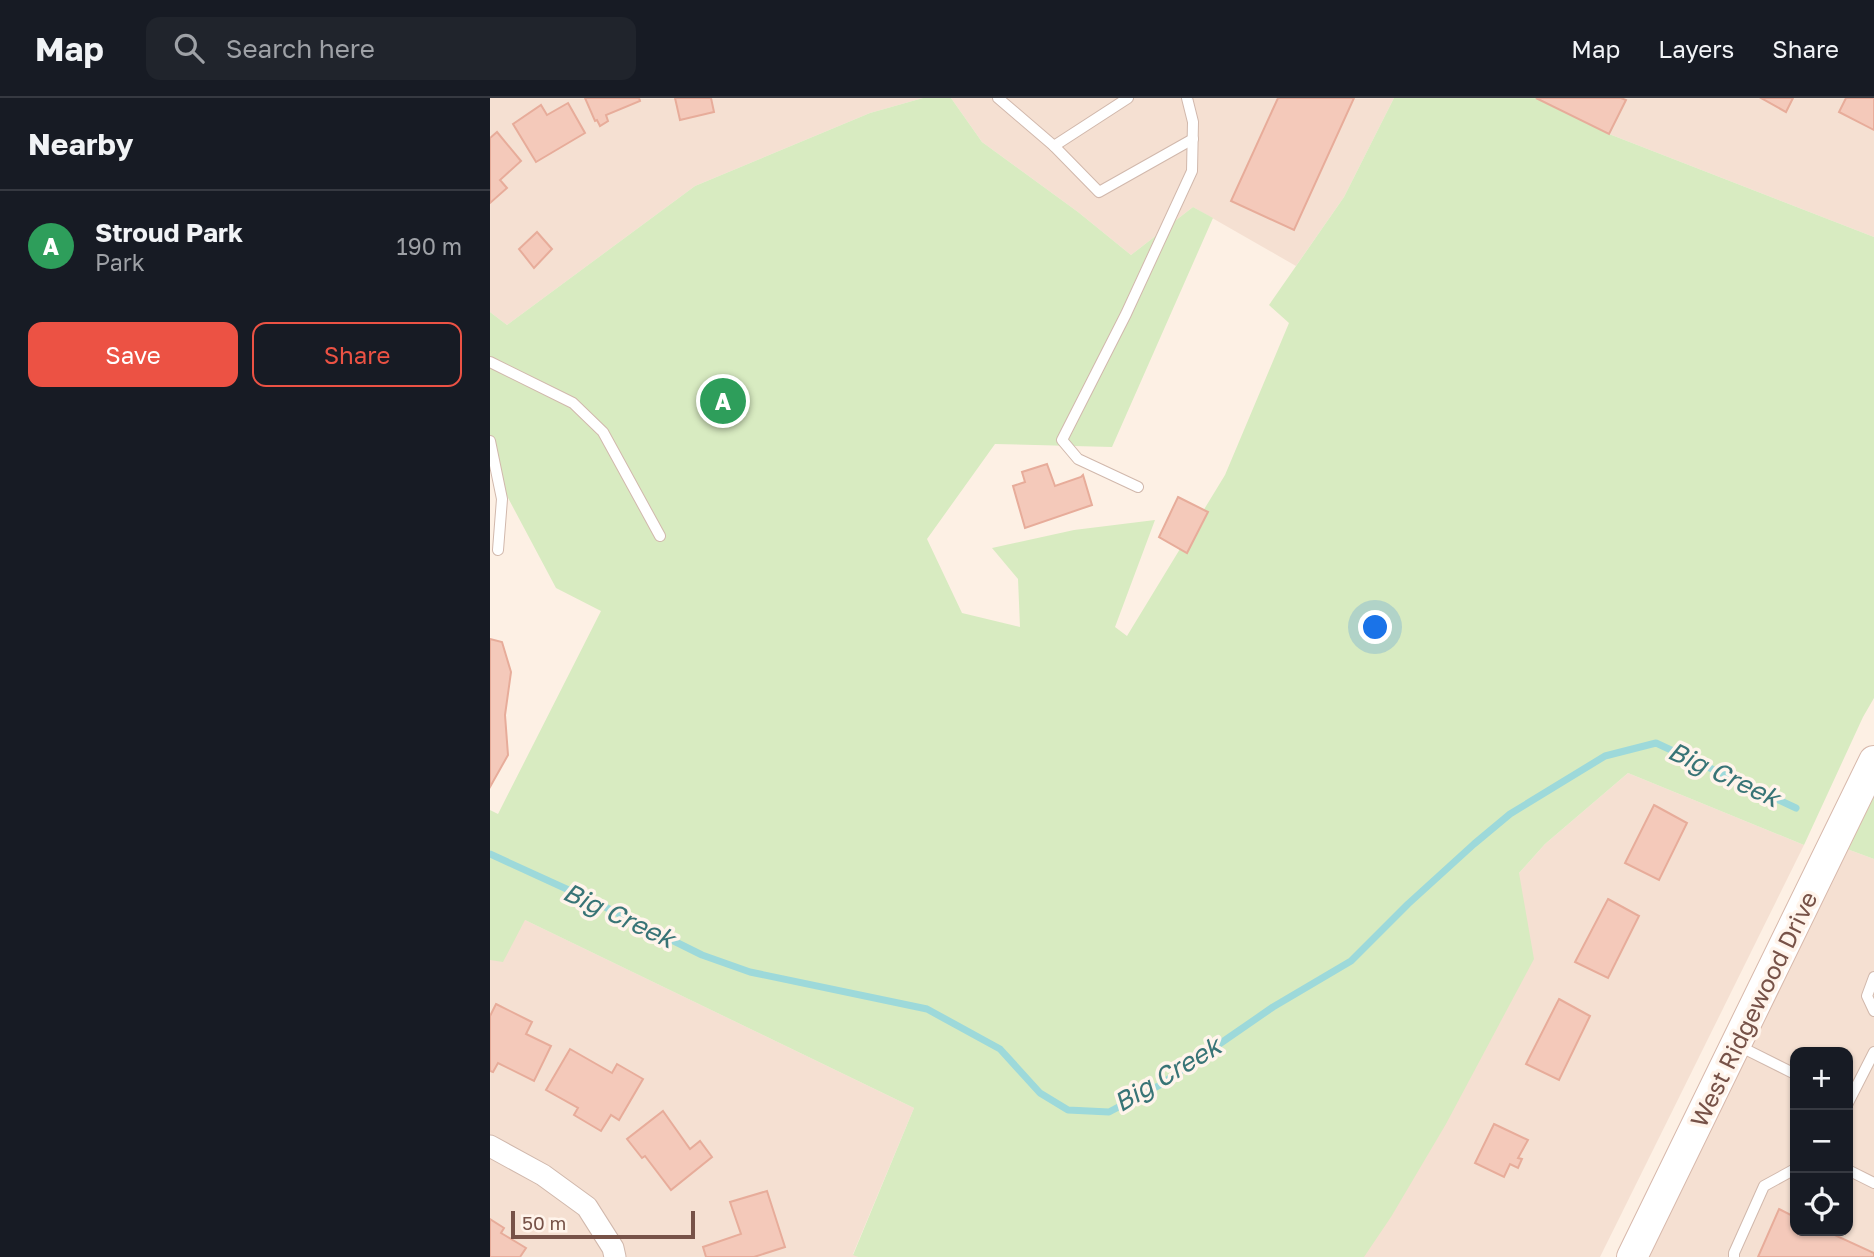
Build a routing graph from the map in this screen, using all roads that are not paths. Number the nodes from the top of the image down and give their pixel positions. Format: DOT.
graph roads {
  1 [pos="998,98"];
  2 [pos="1128,98"];
  3 [pos="1187,98"];
  4 [pos="1193,139"];
  5 [pos="1054,146"];
  6 [pos="490,362"];
  7 [pos="490,440"];
  8 [pos="1138,487"];
  9 [pos="660,536"];
  10 [pos="498,550"];
  11 [pos="1874,761"];
  12 [pos="1874,977"];
  13 [pos="1874,1011"];
  14 [pos="1736,1044"];
  15 [pos="1874,1052"];
  16 [pos="1790,1071"];
  17 [pos="1853,1092"];
  18 [pos="490,1146"];
  19 [pos="1790,1172"];
  20 [pos="1853,1172"];
  21 [pos="1874,1183"];
  22 [pos="615,1257"];
  23 [pos="1632,1257"];
  24 [pos="1734,1257"];
  1 -- 5 [label="lane"];
  2 -- 5 [label="lane"];
  3 -- 4 [label="lane"];
  4 -- 5 [label="lane"];
  4 -- 8 [label="lane"];
  6 -- 9 [label="lane"];
  7 -- 10 [label="lane"];
  11 -- 14 [label="main road, West Ridgewood Drive"];
  12 -- 13 [label="lane"];
  14 -- 16 [label="lane"];
  14 -- 23 [label="main road, West Ridgewood Drive"];
  15 -- 17 [label="lane"];
  18 -- 22 [label="street"];
  19 -- 24 [label="lane"];
  20 -- 21 [label="lane"];
}
